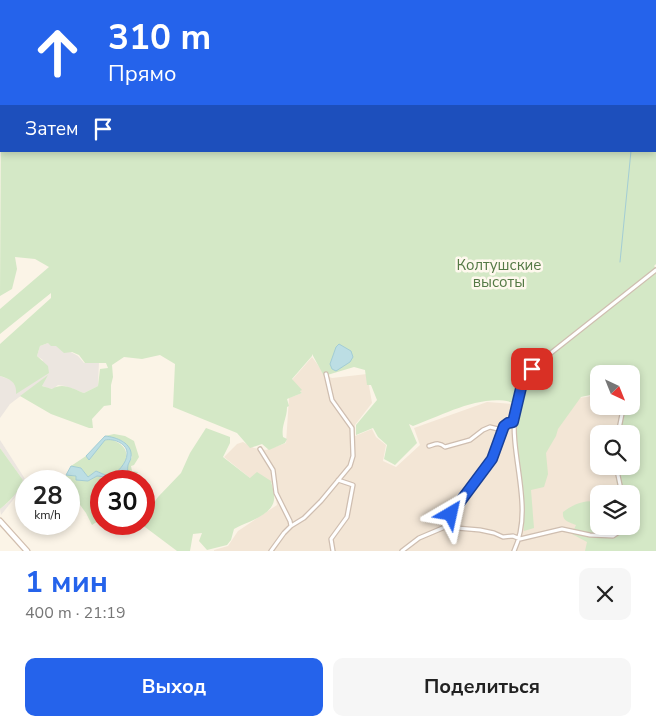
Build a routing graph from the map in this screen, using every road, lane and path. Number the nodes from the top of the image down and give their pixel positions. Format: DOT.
graph roads {
  1 [pos="656,270"];
  2 [pos="326,374"];
  3 [pos="513,422"];
  4 [pos="502,430"];
  5 [pos="429,446"];
  6 [pos="260,449"];
  7 [pos="338,480"];
  8 [pos="0,521"];
  9 [pos="291,526"];
  10 [pos="445,527"];
  11 [pos="590,535"];
  12 [pos="590,535"];
  13 [pos="615,535"];
  14 [pos="520,539"];
  15 [pos="28,551"];
  16 [pos="271,551"];
  17 [pos="333,551"];
  18 [pos="402,551"];
  19 [pos="514,551"];
  1 -- 3 [label="street"];
  2 -- 7 [label="street"];
  3 -- 4 [label="street"];
  3 -- 14 [label="street"];
  4 -- 5 [label="street"];
  4 -- 10 [label="street"];
  6 -- 9 [label="street"];
  7 -- 9 [label="street"];
  7 -- 17 [label="street"];
  8 -- 15 [label="main road"];
  9 -- 16 [label="street"];
  10 -- 14 [label="street"];
  10 -- 18 [label="street"];
  11 -- 13 [label="street"];
  12 -- 14 [label="street"];
  14 -- 19 [label="street"];
}
